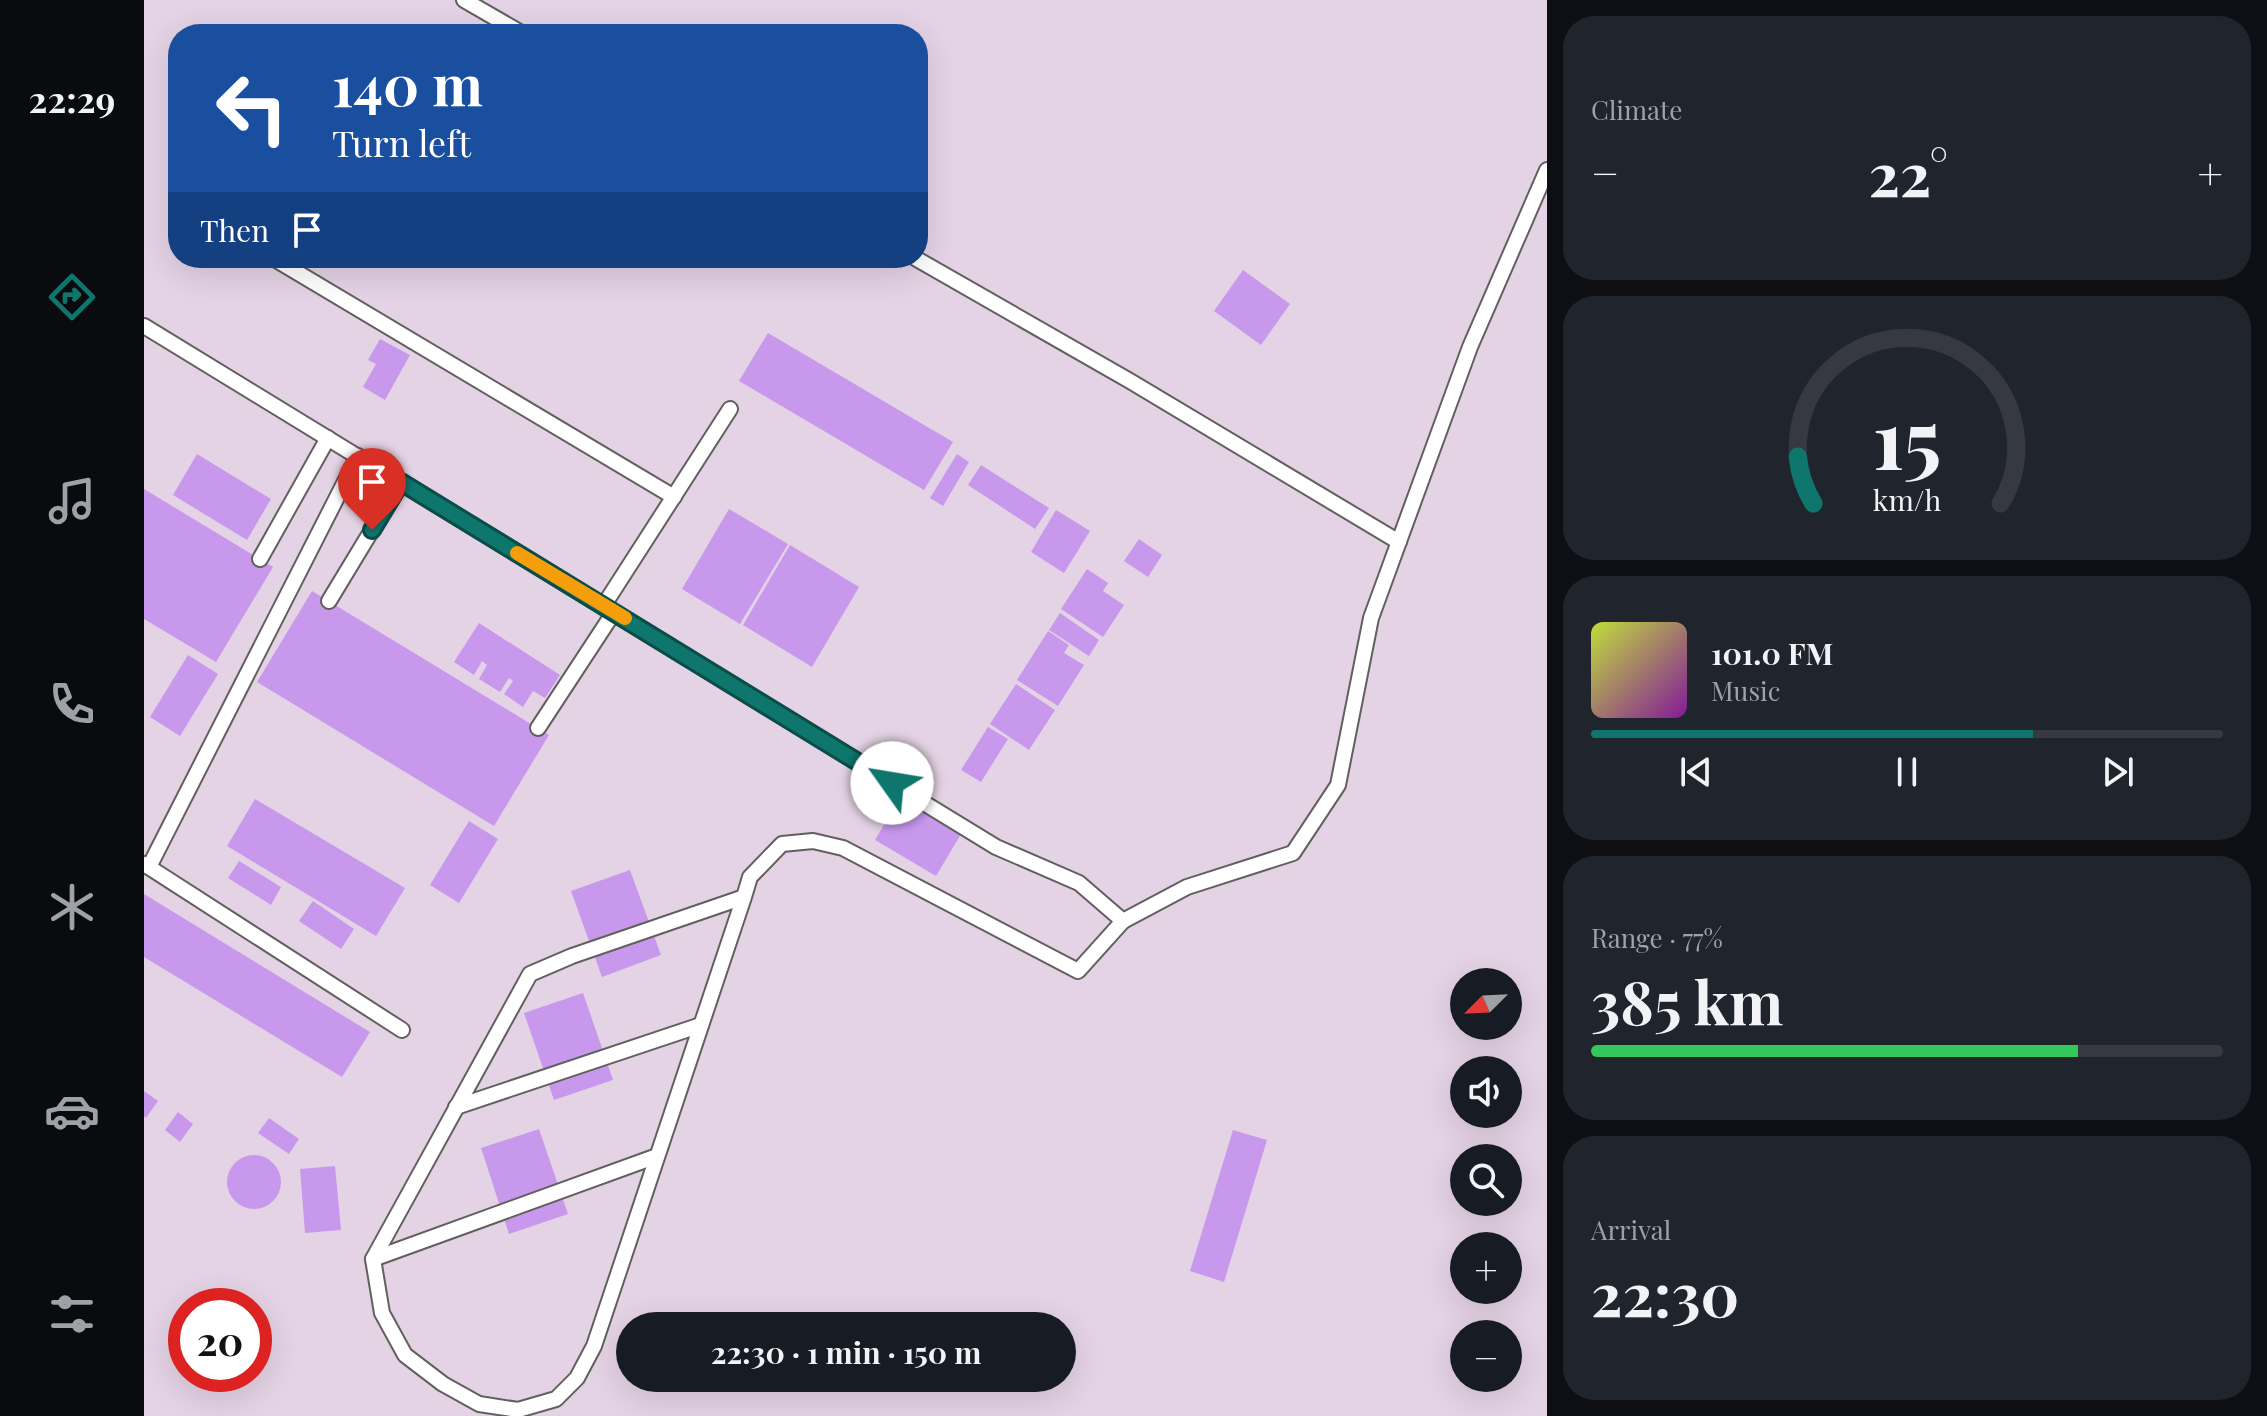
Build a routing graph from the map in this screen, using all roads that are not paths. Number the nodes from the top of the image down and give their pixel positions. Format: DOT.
graph roads {
  1 [pos="464,0"];
  2 [pos="506,24"];
  3 [pos="1547,170"];
  4 [pos="928,265"];
  5 [pos="290,268"];
  6 [pos="144,326"];
  7 [pos="730,409"];
  8 [pos="328,438"];
  9 [pos="358,456"];
  10 [pos="401,482"];
  11 [pos="674,497"];
  12 [pos="1399,542"];
  13 [pos="260,559"];
  14 [pos="329,601"];
  15 [pos="609,608"];
  16 [pos="538,728"];
  17 [pos="147,866"];
  18 [pos="744,897"];
  19 [pos="1123,921"];
  20 [pos="701,1025"];
  21 [pos="402,1030"];
  22 [pos="456,1107"];
  23 [pos="657,1156"];
  24 [pos="373,1259"];
  1 -- 2 [label="lane"];
  3 -- 12 [label="lane"];
  4 -- 12 [label="lane"];
  5 -- 11 [label="lane"];
  6 -- 8 [label="lane"];
  7 -- 11 [label="lane"];
  8 -- 9 [label="lane"];
  8 -- 13 [label="lane"];
  9 -- 10 [label="lane"];
  9 -- 17 [label="lane"];
  10 -- 14 [label="lane"];
  10 -- 15 [label="lane"];
  11 -- 15 [label="lane"];
  12 -- 19 [label="lane"];
  15 -- 16 [label="lane"];
  15 -- 19 [label="lane"];
  17 -- 21 [label="lane"];
  18 -- 19 [label="lane"];
  18 -- 20 [label="lane"];
  18 -- 22 [label="lane"];
  20 -- 22 [label="lane"];
  20 -- 23 [label="lane"];
  22 -- 24 [label="lane"];
  23 -- 24 [label="lane"];
  23 -- 24 [label="lane"];
}
